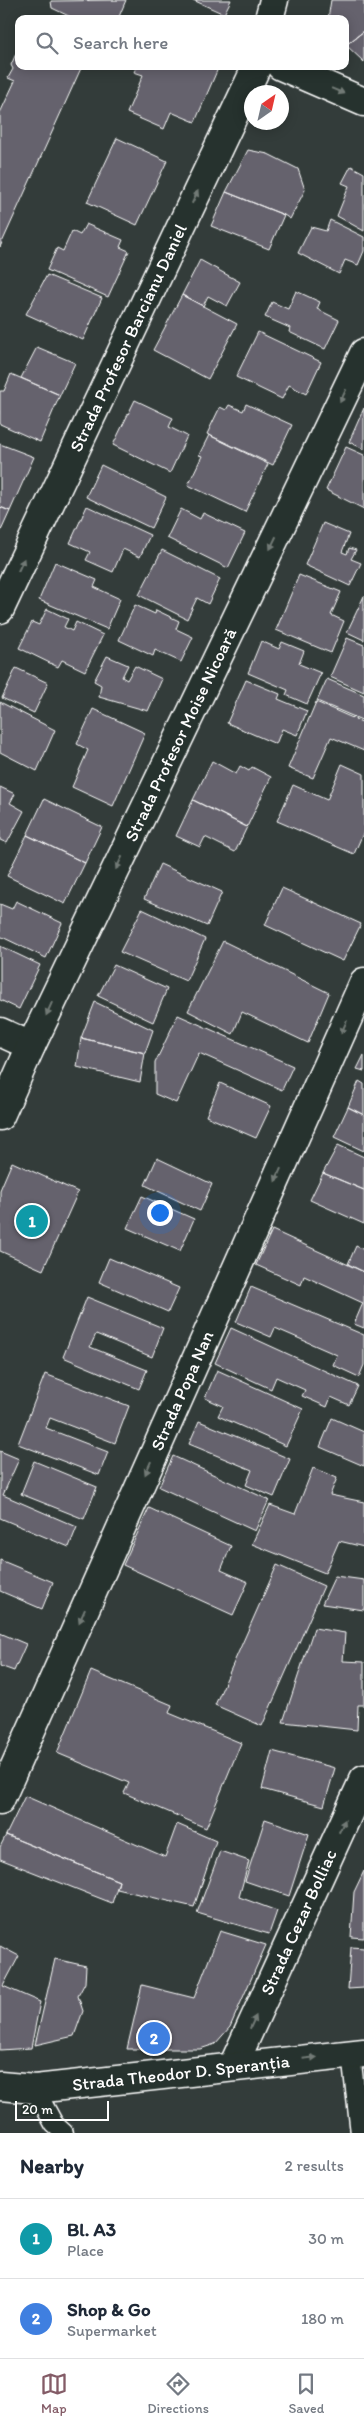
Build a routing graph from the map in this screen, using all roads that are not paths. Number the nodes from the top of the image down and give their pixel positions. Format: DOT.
graph roads {
  1 [pos="274,0"];
  2 [pos="270,15"];
  3 [pos="255,70"];
  4 [pos="290,70"];
  5 [pos="364,102"];
  6 [pos="364,352"];
  7 [pos="0,609"];
  8 [pos="364,982"];
  9 [pos="0,1032"];
  10 [pos="31,1046"];
  11 [pos="0,1116"];
  12 [pos="364,1779"];
  13 [pos="0,1800"];
  14 [pos="358,2054"];
  15 [pos="233,2066"];
  16 [pos="0,2086"];
  17 [pos="35,2089"];
  18 [pos="64,2133"];
  19 [pos="360,2133"];
  1 -- 2 [label="street"];
  7 -- 3 [label="street, Strada Profesor Barcianu Daniel, one-way"];
  4 -- 5 [label="street, one-way"];
  6 -- 10 [label="street, Strada Profesor Moise Nicoară, one-way"];
  8 -- 13 [label="street, Strada Popa Nan, one-way"];
  9 -- 10 [label="street"];
  10 -- 11 [label="street, Strada Profesor Moise Nicoară"];
  15 -- 12 [label="street, Strada Cezar Bolliac, one-way"];
  15 -- 14 [label="street, Strada Theodor D. Speranția, one-way"];
  14 -- 19 [label="lane"];
  15 -- 17 [label="street, Strada Theodor D. Speranția"];
  16 -- 17 [label="street, Strada Theodor D. Speranția"];
  17 -- 18 [label="lane"];
}
